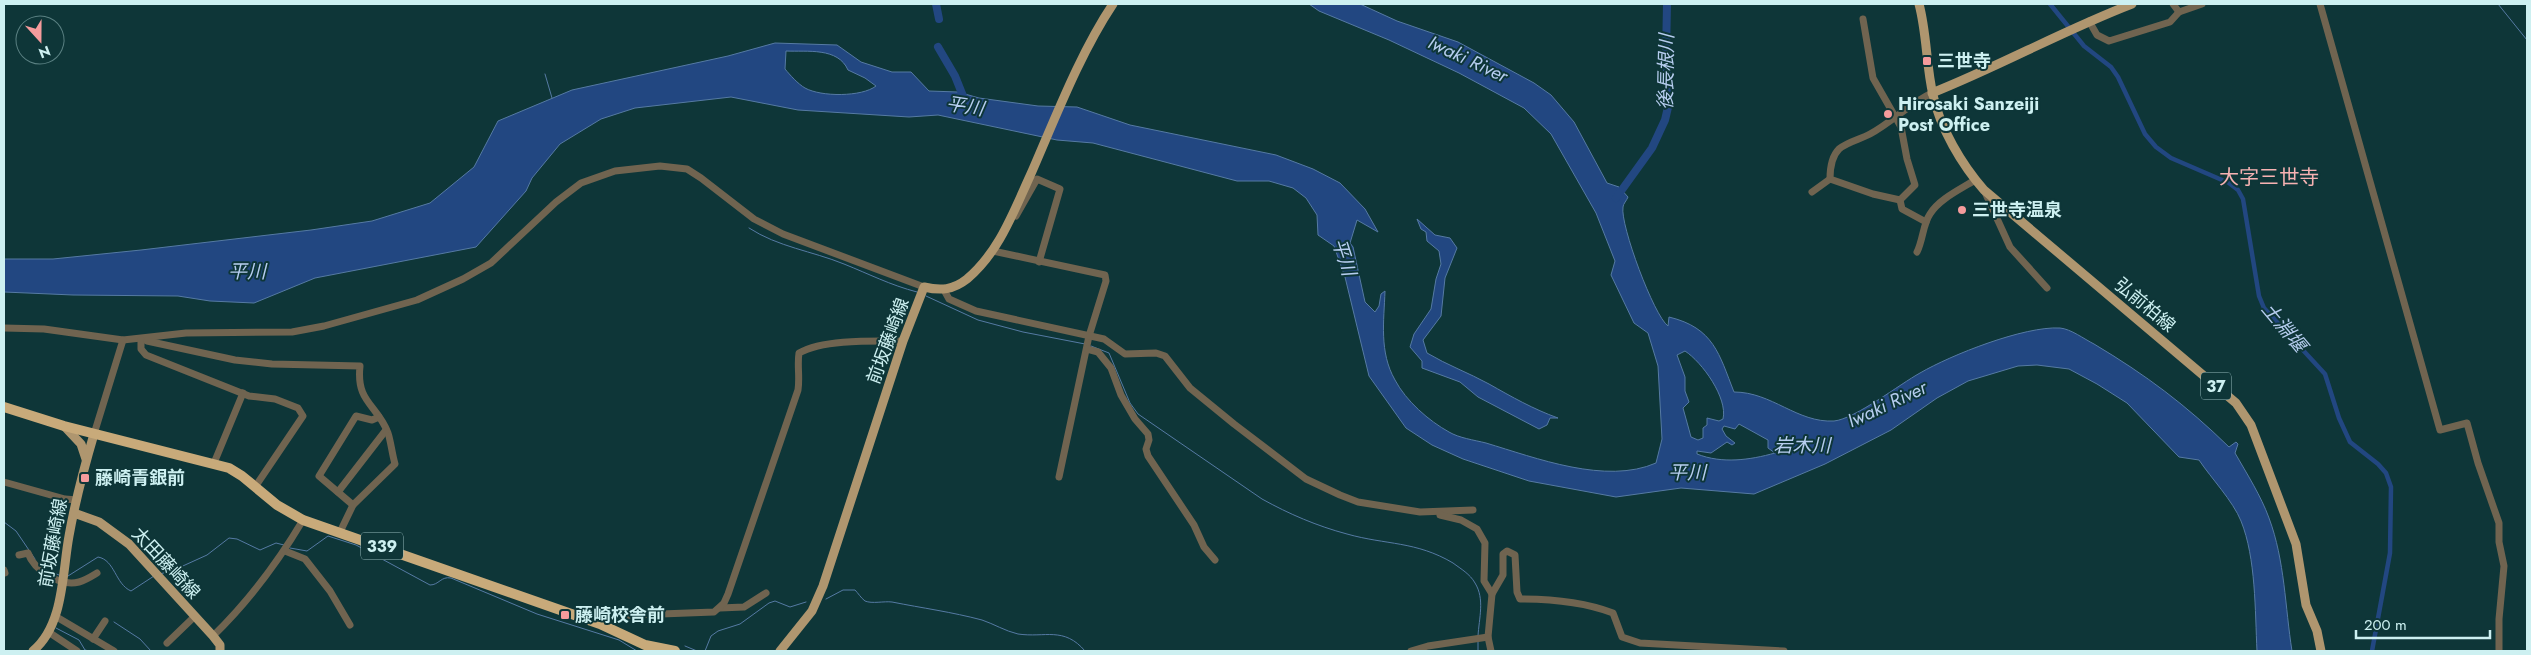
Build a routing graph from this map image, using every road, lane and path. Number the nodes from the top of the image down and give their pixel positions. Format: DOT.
graph roads {
  1 [pos="1113,4"];
  2 [pos="1919,4"];
  3 [pos="2132,4"];
  4 [pos="2174,4"];
  5 [pos="2202,4"];
  6 [pos="2320,4"];
  7 [pos="2179,12"];
  8 [pos="1863,19"];
  9 [pos="2089,21"];
  10 [pos="1932,94"];
  11 [pos="1896,117"];
  12 [pos="1830,179"];
  13 [pos="1975,180"];
  14 [pos="1984,190"];
  15 [pos="1812,192"];
  16 [pos="1900,200"];
  17 [pos="1926,222"];
  18 [pos="1008,224"];
  19 [pos="993,251"];
  20 [pos="1917,252"];
  21 [pos="1039,262"];
  22 [pos="924,287"];
  23 [pos="2047,288"];
  24 [pos="944,290"];
  25 [pos="4,328"];
  26 [pos="140,339"];
  27 [pos="124,340"];
  28 [pos="903,341"];
  29 [pos="1088,343"];
  30 [pos="243,393"];
  31 [pos="4,407"];
  32 [pos="379,417"];
  33 [pos="64,426"];
  34 [pos="386,430"];
  35 [pos="94,434"];
  36 [pos="86,462"];
  37 [pos="214,463"];
  38 [pos="1059,477"];
  39 [pos="4,482"];
  40 [pos="255,487"];
  41 [pos="338,492"];
  42 [pos="77,500"];
  43 [pos="354,505"];
  44 [pos="1472,510"];
  45 [pos="74,513"];
  46 [pos="1432,513"];
  47 [pos="304,520"];
  48 [pos="340,532"];
  49 [pos="285,551"];
  50 [pos="19,555"];
  51 [pos="1215,560"];
  52 [pos="98,573"];
  53 [pos="62,581"];
  54 [pos="766,593"];
  55 [pos="1492,594"];
  56 [pos="720,608"];
  57 [pos="55,616"];
  58 [pos="194,617"];
  59 [pos="105,621"];
  60 [pos="600,624"];
  61 [pos="350,625"];
  62 [pos="50,633"];
  63 [pos="213,636"];
  64 [pos="1488,637"];
  65 [pos="93,639"];
  66 [pos="167,643"];
  67 [pos="33,651"];
  68 [pos="78,651"];
  69 [pos="114,651"];
  70 [pos="220,651"];
  71 [pos="674,651"];
  72 [pos="780,651"];
  73 [pos="1411,651"];
  74 [pos="1491,651"];
  75 [pos="1784,651"];
  76 [pos="2321,651"];
  77 [pos="2499,651"];
  1 -- 18 [label="main road"];
  2 -- 10 [label="main road, 弘前柏線 / 37"];
  3 -- 9 [label="main road"];
  4 -- 7 [label="street"];
  5 -- 7 [label="street"];
  6 -- 77 [label="street"];
  7 -- 9 [label="street"];
  8 -- 11 [label="street"];
  9 -- 10 [label="main road"];
  10 -- 11 [label="street"];
  10 -- 13 [label="main road, 弘前柏線 / 37"];
  11 -- 12 [label="street"];
  11 -- 16 [label="street"];
  12 -- 15 [label="street"];
  12 -- 16 [label="street"];
  13 -- 14 [label="main road, 弘前柏線 / 37"];
  13 -- 17 [label="street"];
  14 -- 23 [label="street"];
  14 -- 76 [label="main road, 弘前柏線 / 37"];
  16 -- 17 [label="street"];
  17 -- 20 [label="street"];
  18 -- 19 [label="main road"];
  18 -- 21 [label="street"];
  19 -- 21 [label="street"];
  19 -- 24 [label="main road"];
  21 -- 29 [label="street"];
  22 -- 24 [label="main road, 前坂藤崎線"];
  22 -- 26 [label="street"];
  22 -- 28 [label="main road, 前坂藤崎線"];
  24 -- 29 [label="street"];
  25 -- 27 [label="street"];
  26 -- 27 [label="street"];
  26 -- 30 [label="street"];
  26 -- 32 [label="street"];
  27 -- 35 [label="street"];
  28 -- 56 [label="street"];
  28 -- 72 [label="main road, 前坂藤崎線"];
  29 -- 38 [label="street"];
  29 -- 46 [label="street"];
  29 -- 51 [label="street"];
  30 -- 37 [label="street"];
  30 -- 40 [label="street"];
  31 -- 33 [label="highway, 339"];
  32 -- 34 [label="street"];
  32 -- 41 [label="street"];
  33 -- 35 [label="highway, 339"];
  33 -- 36 [label="main road"];
  34 -- 41 [label="street"];
  34 -- 43 [label="street"];
  35 -- 36 [label="main road, 前坂藤崎線"];
  35 -- 37 [label="highway, 339"];
  36 -- 42 [label="main road, 前坂藤崎線"];
  37 -- 40 [label="highway, 339"];
  39 -- 42 [label="street"];
  40 -- 47 [label="highway, 339"];
  41 -- 43 [label="street"];
  42 -- 45 [label="main road, 前坂藤崎線"];
  43 -- 48 [label="street"];
  44 -- 46 [label="street"];
  45 -- 53 [label="main road, 前坂藤崎線"];
  45 -- 58 [label="main road, 太田藤崎線"];
  46 -- 55 [label="street"];
  47 -- 48 [label="highway, 339"];
  47 -- 49 [label="street"];
  48 -- 60 [label="highway, 339"];
  49 -- 61 [label="street"];
  49 -- 63 [label="street"];
  50 -- 53 [label="street"];
  52 -- 53 [label="street"];
  53 -- 57 [label="main road, 前坂藤崎線"];
  54 -- 56 [label="street"];
  55 -- 64 [label="street"];
  55 -- 75 [label="street"];
  56 -- 60 [label="street"];
  57 -- 62 [label="main road, 前坂藤崎線"];
  57 -- 65 [label="street"];
  58 -- 63 [label="main road, 太田藤崎線"];
  58 -- 66 [label="street"];
  59 -- 65 [label="street"];
  60 -- 71 [label="highway, 339"];
  62 -- 67 [label="main road, 前坂藤崎線"];
  62 -- 68 [label="street"];
  63 -- 70 [label="main road, 太田藤崎線"];
  64 -- 73 [label="street"];
  64 -- 74 [label="street"];
  65 -- 69 [label="street"];
}
